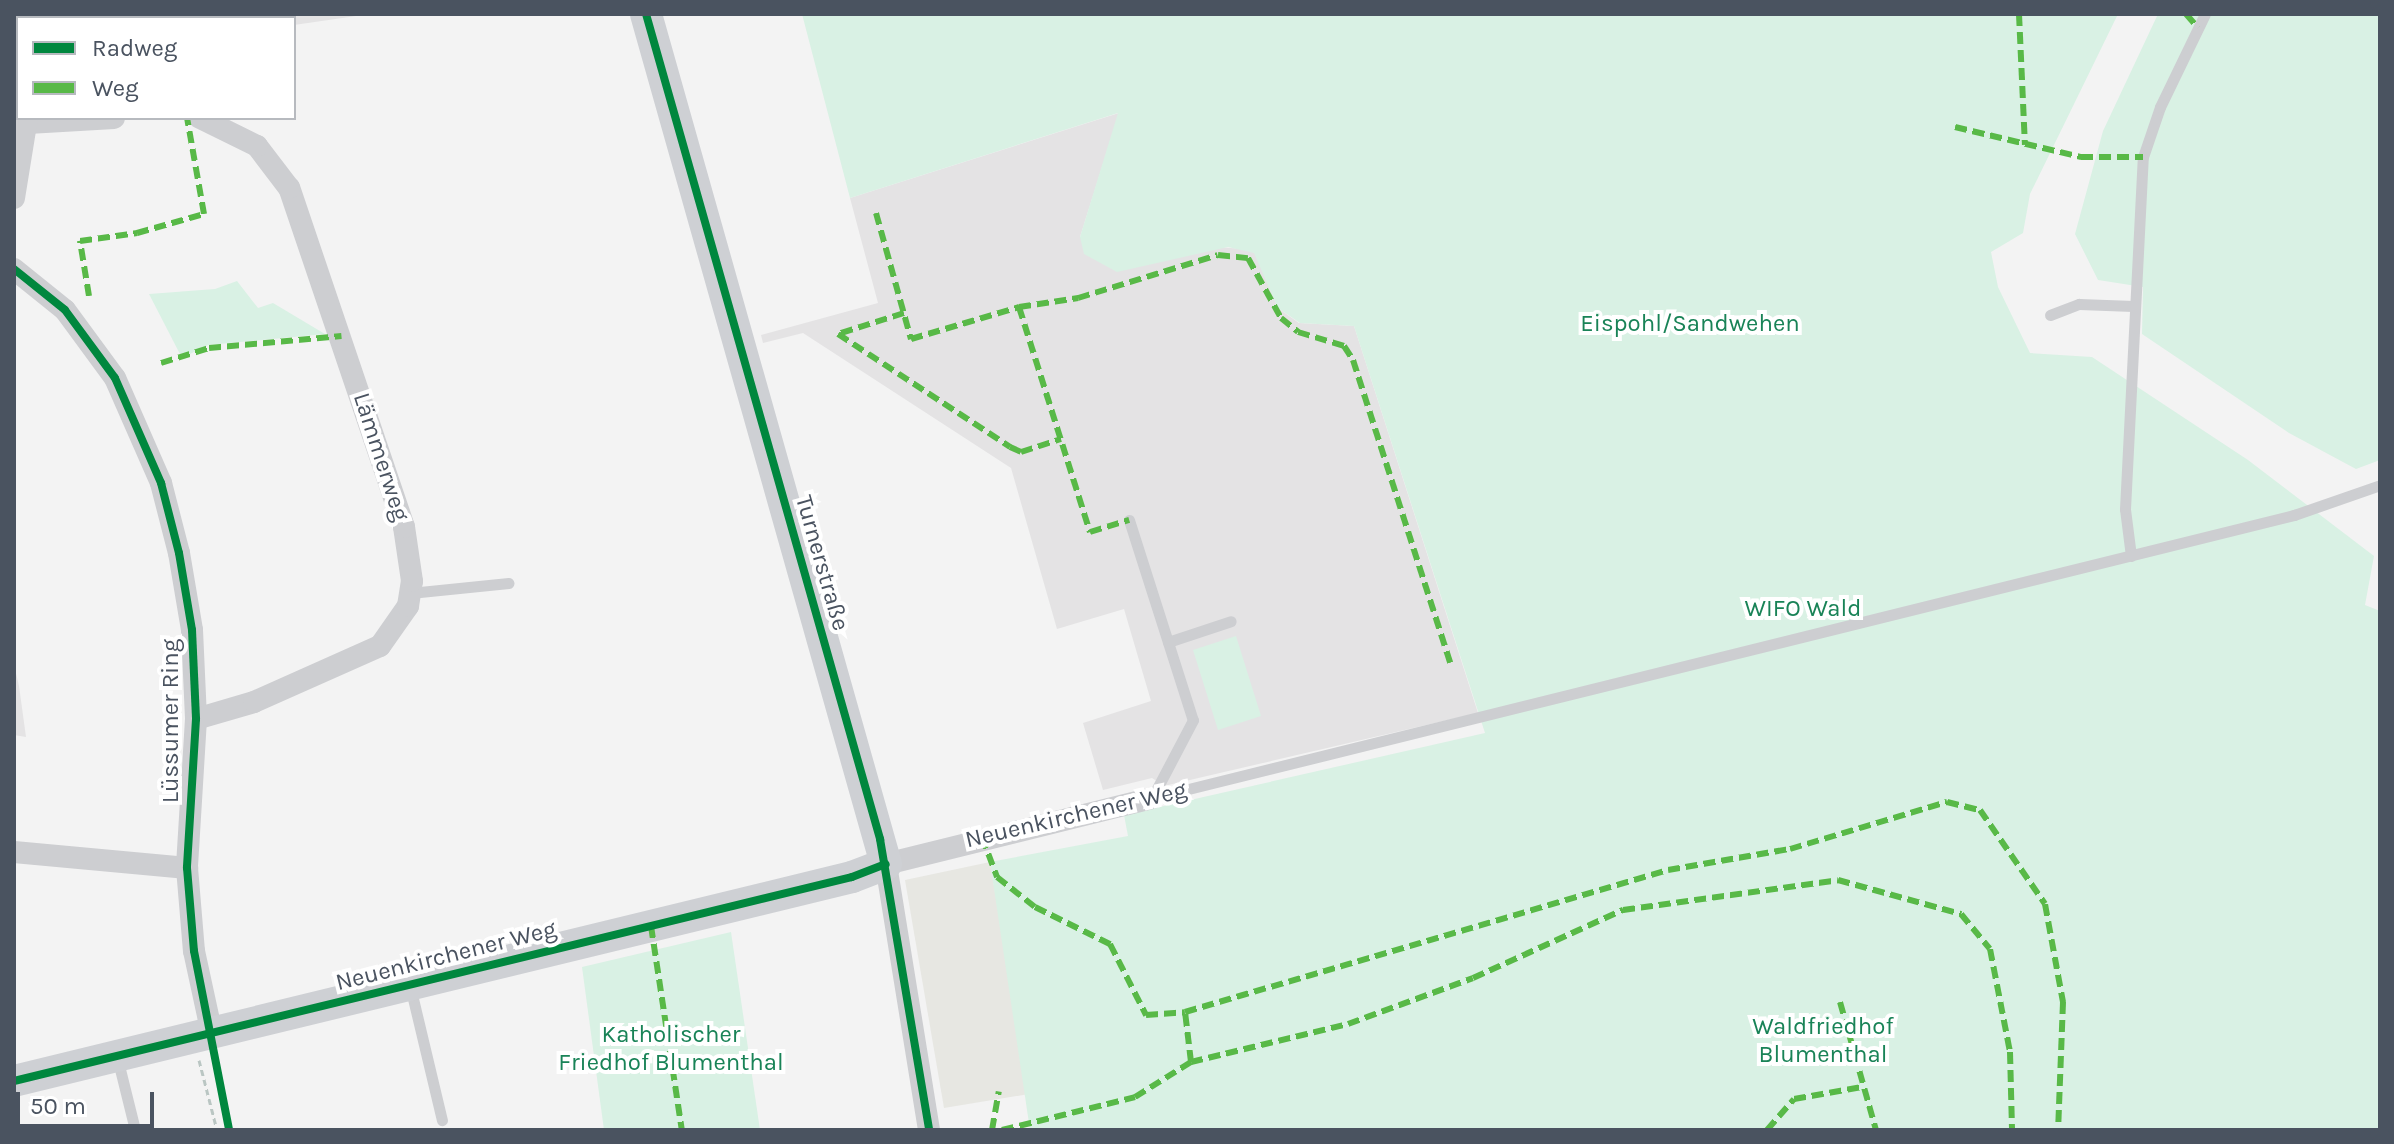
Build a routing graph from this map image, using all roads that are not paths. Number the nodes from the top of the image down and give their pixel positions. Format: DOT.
graph roads {
  1 [pos="646,14"];
  2 [pos="2205,14"];
  3 [pos="56,120"];
  4 [pos="205,120"];
  5 [pos="27,121"];
  6 [pos="14,198"];
  7 [pos="14,269"];
  8 [pos="2133,306"];
  9 [pos="2050,315"];
  10 [pos="2380,485"];
  11 [pos="1129,520"];
  12 [pos="2131,556"];
  13 [pos="508,583"];
  14 [pos="410,593"];
  15 [pos="1231,621"];
  16 [pos="1168,642"];
  17 [pos="196,719"];
  18 [pos="1152,798"];
  19 [pos="14,852"];
  20 [pos="886,864"];
  21 [pos="187,868"];
  22 [pos="410,986"];
  23 [pos="202,1036"];
  24 [pos="117,1055"];
  25 [pos="14,1081"];
  26 [pos="442,1120"];
  27 [pos="135,1130"];
  28 [pos="929,1130"];
  1 -- 20 [label="street, Turnerstraße"];
  2 -- 8 [label="lane"];
  3 -- 5 [label="street"];
  4 -- 14 [label="street, Lämmerweg"];
  5 -- 6 [label="street"];
  7 -- 17 [label="street, Lüssumer Ring"];
  8 -- 9 [label="lane"];
  8 -- 12 [label="lane"];
  10 -- 12 [label="lane, Neuenkirchener Weg"];
  11 -- 16 [label="lane"];
  12 -- 18 [label="lane, Neuenkirchener Weg"];
  13 -- 14 [label="lane"];
  14 -- 17 [label="street, Lämmerweg"];
  15 -- 16 [label="lane"];
  16 -- 18 [label="lane"];
  17 -- 21 [label="street, Lüssumer Ring"];
  18 -- 20 [label="street, Neuenkirchener Weg"];
  19 -- 21 [label="street"];
  20 -- 22 [label="street, Neuenkirchener Weg"];
  20 -- 28 [label="street, Turnerstraße"];
  21 -- 23 [label="street, Lüssumer Ring"];
  22 -- 23 [label="street, Neuenkirchener Weg"];
  22 -- 26 [label="lane"];
  23 -- 24 [label="street, Neuenkirchener Weg"];
  24 -- 25 [label="street, Neuenkirchener Weg"];
  24 -- 27 [label="lane"];
}
